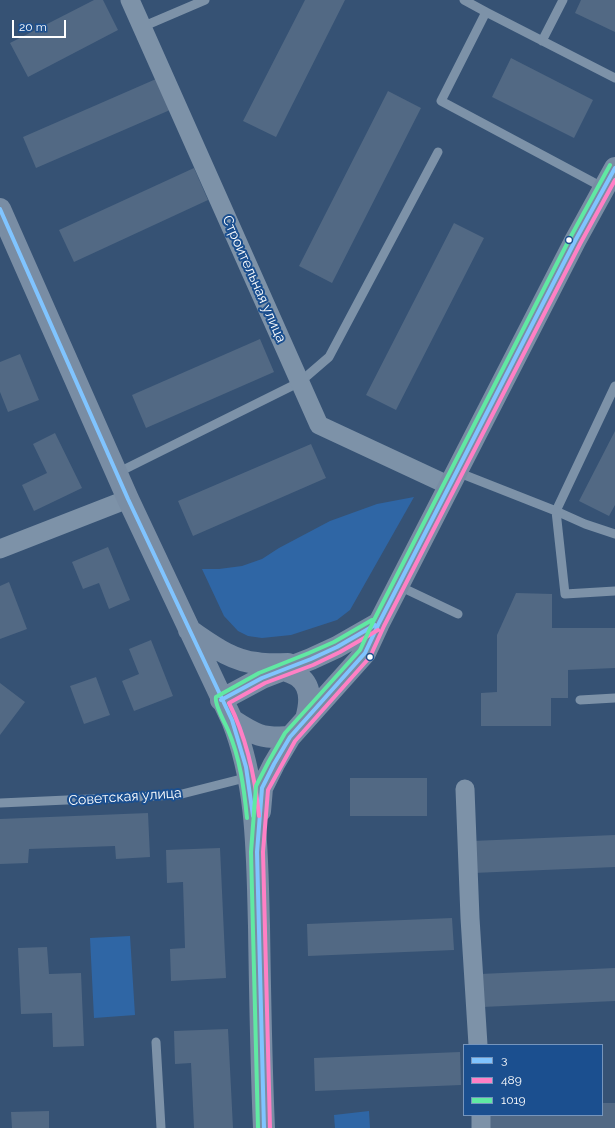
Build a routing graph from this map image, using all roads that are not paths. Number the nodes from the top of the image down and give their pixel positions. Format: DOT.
graph roads {
  1 [pos="130,0"];
  2 [pos="205,0"];
  3 [pos="464,0"];
  4 [pos="563,0"];
  5 [pos="486,12"];
  6 [pos="142,27"];
  7 [pos="542,41"];
  8 [pos="615,78"];
  9 [pos="438,152"];
  10 [pos="615,168"];
  11 [pos="604,188"];
  12 [pos="0,209"];
  13 [pos="300,382"];
  14 [pos="615,386"];
  15 [pos="117,473"];
  16 [pos="454,479"];
  17 [pos="128,500"];
  18 [pos="556,511"];
  19 [pos="615,534"];
  20 [pos="0,549"];
  21 [pos="399,586"];
  22 [pos="615,591"];
  23 [pos="458,614"];
  24 [pos="379,624"];
  25 [pos="189,630"];
  26 [pos="291,667"];
  27 [pos="615,698"];
  28 [pos="221,700"];
  29 [pos="580,700"];
  30 [pos="306,719"];
  31 [pos="232,720"];
  32 [pos="290,737"];
  33 [pos="249,778"];
  34 [pos="465,789"];
  35 [pos="0,804"];
  36 [pos="257,852"];
  37 [pos="156,1042"];
  38 [pos="478,1044"];
  39 [pos="481,1116"];
  40 [pos="161,1128"];
  41 [pos="264,1128"];
  42 [pos="481,1128"];
  1 -- 6 [label="street, Строительная улица"];
  2 -- 6 [label="lane"];
  3 -- 5 [label="lane"];
  4 -- 7 [label="lane"];
  5 -- 7 [label="lane"];
  5 -- 11 [label="lane"];
  6 -- 13 [label="street, Строительная улица"];
  7 -- 8 [label="lane"];
  9 -- 13 [label="lane"];
  10 -- 11 [label="main road"];
  11 -- 16 [label="main road"];
  12 -- 15 [label="main road"];
  13 -- 15 [label="lane"];
  13 -- 16 [label="street, Строительная улица"];
  14 -- 18 [label="lane"];
  15 -- 17 [label="main road"];
  16 -- 18 [label="lane"];
  16 -- 21 [label="main road"];
  17 -- 20 [label="street"];
  17 -- 25 [label="main road"];
  18 -- 19 [label="lane"];
  18 -- 22 [label="lane"];
  21 -- 23 [label="lane"];
  21 -- 24 [label="main road"];
  24 -- 26 [label="main road"];
  24 -- 30 [label="main road"];
  25 -- 26 [label="main road"];
  25 -- 28 [label="main road"];
  26 -- 28 [label="main road"];
  26 -- 30 [label="main road"];
  27 -- 29 [label="lane"];
  28 -- 31 [label="main road"];
  30 -- 32 [label="main road"];
  31 -- 32 [label="main road"];
  31 -- 33 [label="main road"];
  32 -- 36 [label="main road"];
  33 -- 35 [label="lane, Советская улица"];
  33 -- 36 [label="main road"];
  34 -- 38 [label="street"];
  36 -- 41 [label="main road"];
  37 -- 40 [label="lane"];
  39 -- 42 [label="street"];
}
